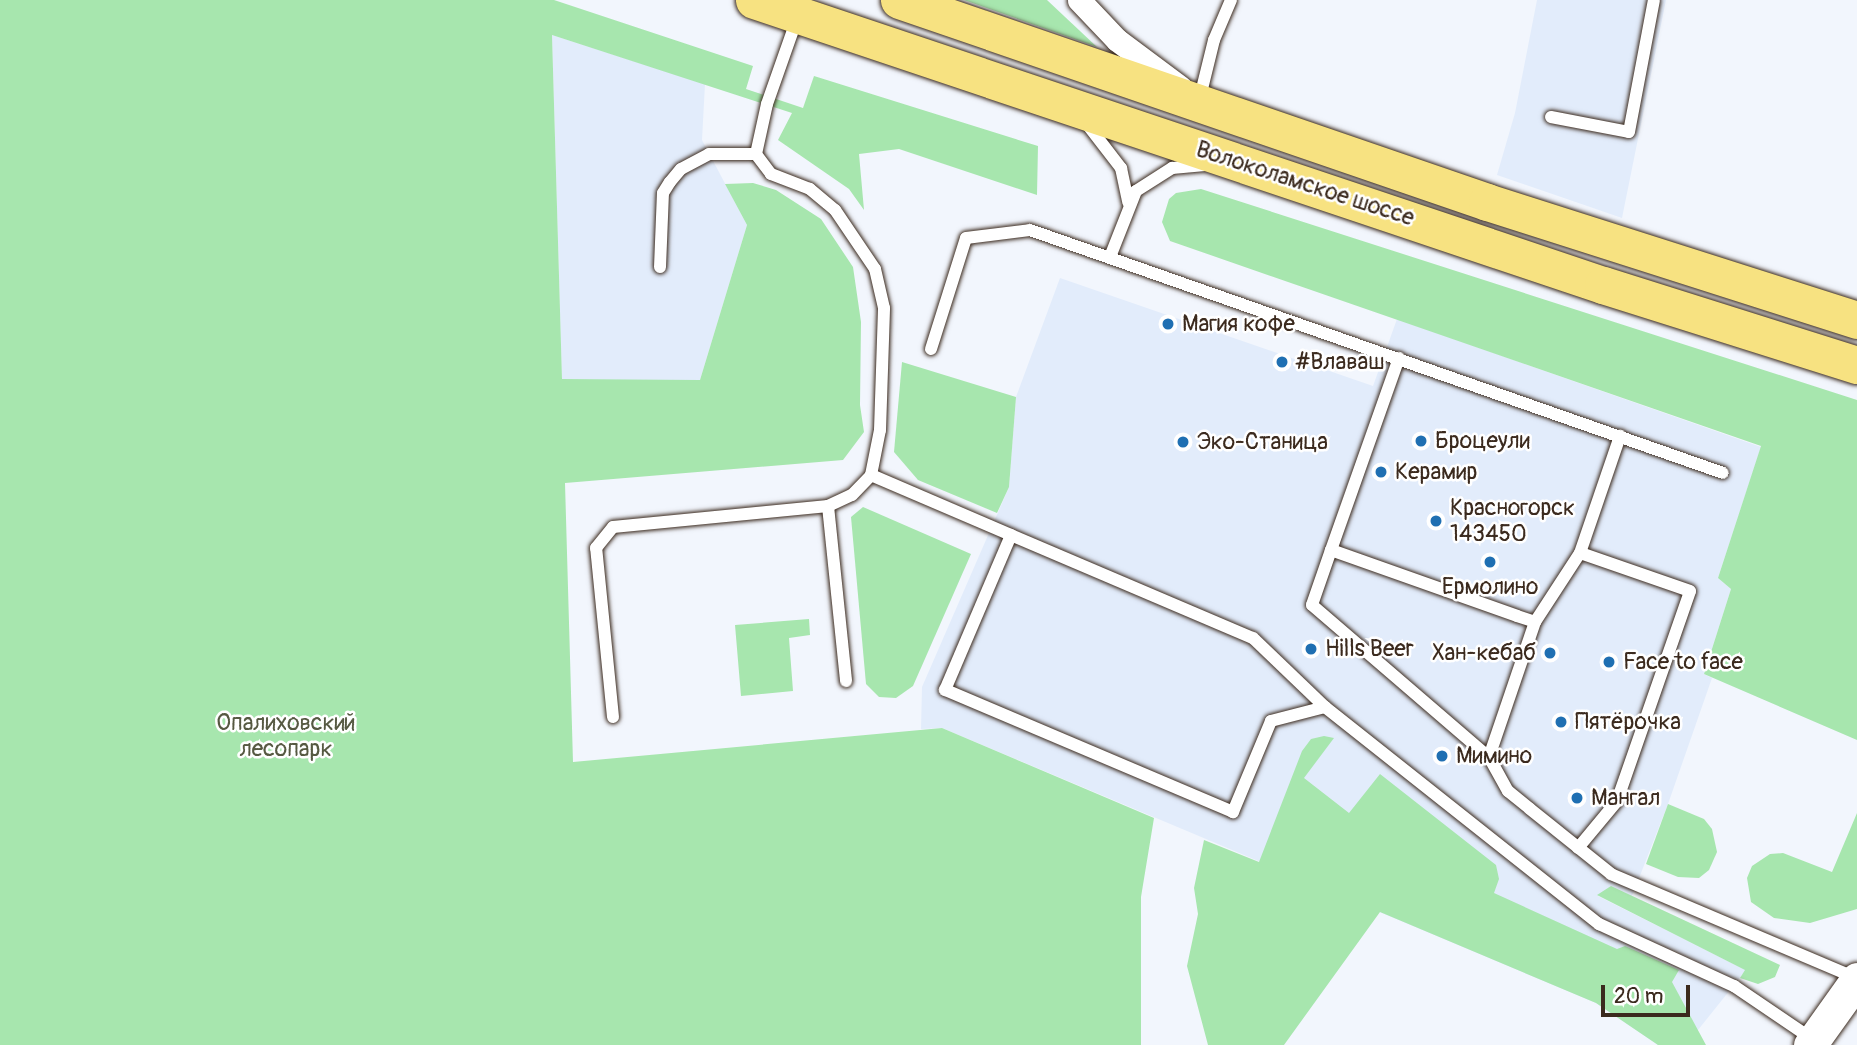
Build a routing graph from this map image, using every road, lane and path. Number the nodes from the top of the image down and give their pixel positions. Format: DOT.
graph roads {
  1 [pos="754,0"];
  2 [pos="899,0"];
  3 [pos="1079,0"];
  4 [pos="1231,0"];
  5 [pos="1654,0"];
  6 [pos="798,15"];
  7 [pos="1048,100"];
  8 [pos="1199,101"];
  9 [pos="1550,117"];
  10 [pos="756,153"];
  11 [pos="1254,168"];
  12 [pos="1128,202"];
  13 [pos="1110,257"];
  14 [pos="660,267"];
  15 [pos="1857,320"];
  16 [pos="931,349"];
  17 [pos="1399,358"];
  18 [pos="1857,365"];
  19 [pos="1620,436"];
  20 [pos="1723,473"];
  21 [pos="871,475"];
  22 [pos="828,506"];
  23 [pos="1011,535"];
  24 [pos="1331,550"];
  25 [pos="1580,552"];
  26 [pos="1535,622"];
  27 [pos="846,681"];
  28 [pos="1325,707"];
  29 [pos="613,718"];
  30 [pos="1489,757"];
  31 [pos="1578,848"];
  32 [pos="1857,979"];
  33 [pos="1812,1043"];
  1 -- 6 [label="main road, Волоколамское шоссе"];
  2 -- 8 [label="main road, Волоколамское шоссе"];
  3 -- 8 [label="street"];
  4 -- 8 [label="lane"];
  5 -- 9 [label="lane"];
  6 -- 7 [label="main road, Волоколамское шоссе"];
  6 -- 10 [label="lane"];
  7 -- 11 [label="main road, Волоколамское шоссе"];
  7 -- 12 [label="lane"];
  8 -- 15 [label="main road, Волоколамское шоссе"];
  10 -- 14 [label="lane"];
  10 -- 21 [label="lane"];
  11 -- 12 [label="lane"];
  11 -- 18 [label="main road, Волоколамское шоссе"];
  12 -- 13 [label="lane"];
  13 -- 16 [label="lane"];
  13 -- 17 [label="lane"];
  17 -- 19 [label="lane"];
  17 -- 24 [label="lane"];
  19 -- 20 [label="lane"];
  19 -- 25 [label="lane"];
  21 -- 22 [label="lane"];
  21 -- 23 [label="lane"];
  22 -- 27 [label="lane"];
  22 -- 29 [label="lane"];
  23 -- 28 [label="lane"];
  23 -- 28 [label="lane"];
  24 -- 26 [label="lane"];
  24 -- 30 [label="lane"];
  25 -- 26 [label="lane"];
  25 -- 31 [label="lane"];
  26 -- 30 [label="lane"];
  28 -- 33 [label="lane"];
  30 -- 31 [label="lane"];
  31 -- 32 [label="lane"];
  32 -- 33 [label="street"];
}
